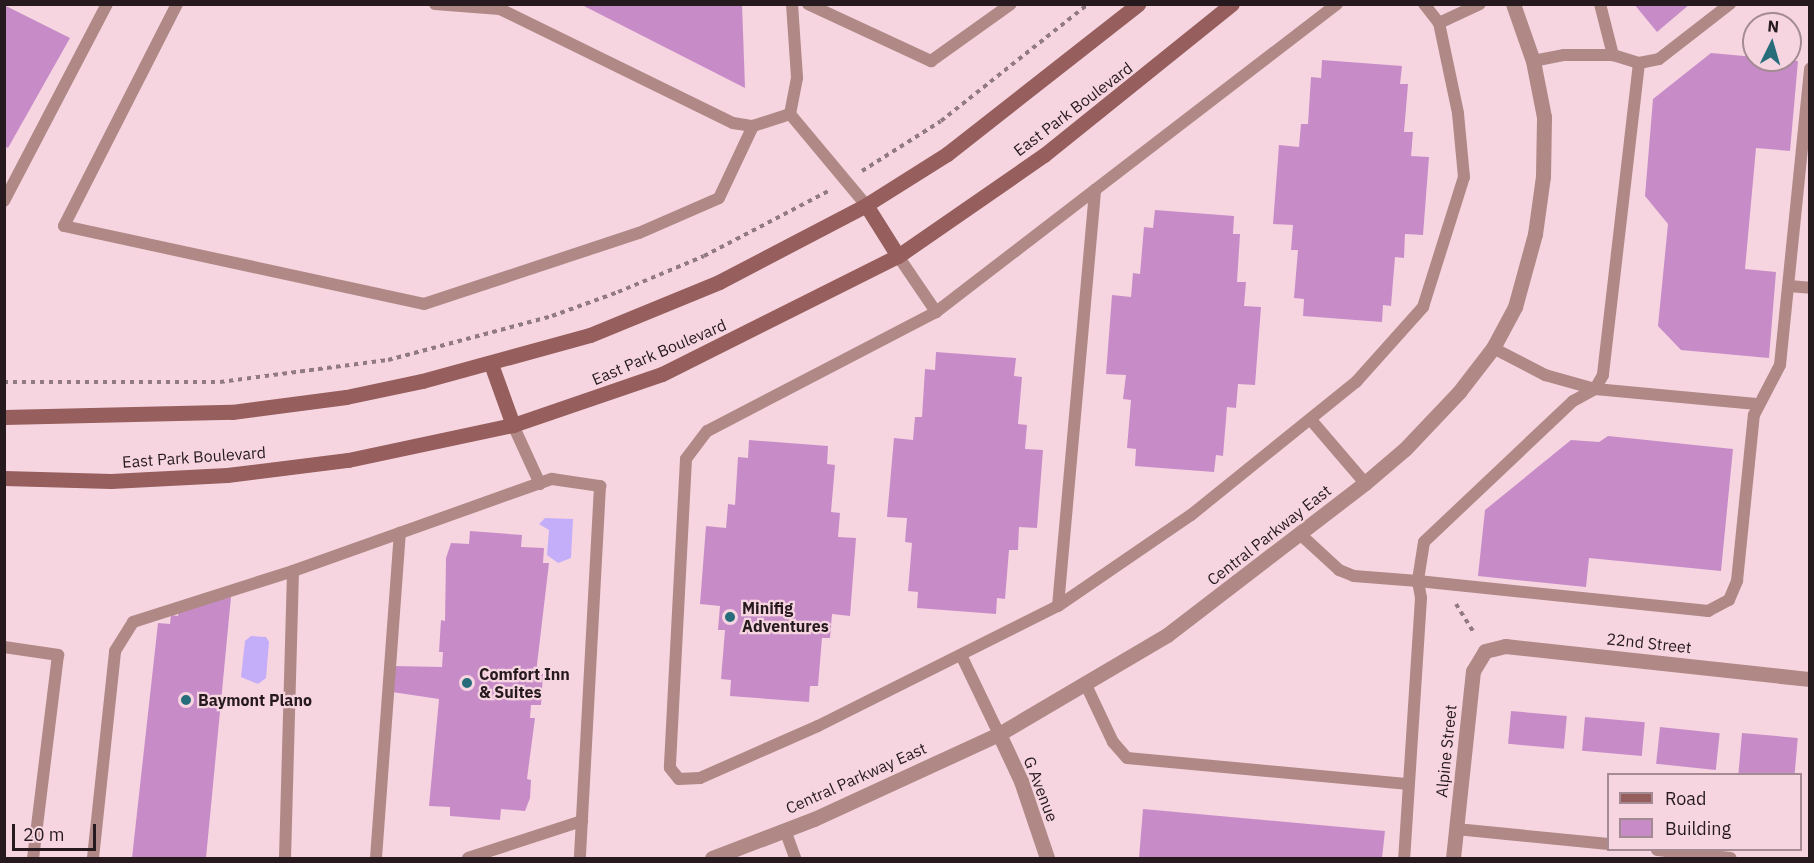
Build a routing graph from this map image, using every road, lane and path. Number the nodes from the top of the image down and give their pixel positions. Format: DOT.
graph roads {
  1 [pos="107,4"];
  2 [pos="177,4"];
  3 [pos="435,4"];
  4 [pos="792,4"];
  5 [pos="808,4"];
  6 [pos="988,4"];
  7 [pos="1138,4"];
  8 [pos="1232,4"];
  9 [pos="1337,4"];
  10 [pos="1424,4"];
  11 [pos="1480,4"];
  12 [pos="1513,4"];
  13 [pos="1600,4"];
  14 [pos="1730,4"];
  15 [pos="1007,8"];
  16 [pos="1439,23"];
  17 [pos="1613,55"];
  18 [pos="1533,61"];
  19 [pos="1639,63"];
  20 [pos="1809,69"];
  21 [pos="790,114"];
  22 [pos="753,126"];
  23 [pos="1095,190"];
  24 [pos="4,201"];
  25 [pos="866,205"];
  26 [pos="898,256"];
  27 [pos="1789,286"];
  28 [pos="1809,288"];
  29 [pos="936,312"];
  30 [pos="1493,348"];
  31 [pos="490,364"];
  32 [pos="1595,389"];
  33 [pos="1756,404"];
  34 [pos="4,417"];
  35 [pos="1311,420"];
  36 [pos="513,425"];
  37 [pos="4,478"];
  38 [pos="1365,483"];
  39 [pos="540,484"];
  40 [pos="400,533"];
  41 [pos="1301,535"];
  42 [pos="293,570"];
  43 [pos="1418,581"];
  44 [pos="1449,602"];
  45 [pos="1058,606"];
  46 [pos="1471,629"];
  47 [pos="4,646"];
  48 [pos="1485,651"];
  49 [pos="961,655"];
  50 [pos="1809,678"];
  51 [pos="1086,685"];
  52 [pos="999,734"];
  53 [pos="1406,784"];
  54 [pos="582,821"];
  55 [pos="1456,829"];
  56 [pos="785,830"];
  57 [pos="1607,844"];
  58 [pos="1673,851"];
  59 [pos="33,858"];
  60 [pos="93,858"];
  61 [pos="285,858"];
  62 [pos="376,858"];
  63 [pos="468,858"];
  64 [pos="580,858"];
  65 [pos="712,858"];
  66 [pos="795,858"];
  67 [pos="1047,858"];
  68 [pos="1404,858"];
  69 [pos="1453,858"];
  70 [pos="1731,858"];
  1 -- 24 [label="lane"];
  2 -- 22 [label="lane"];
  3 -- 22 [label="lane"];
  4 -- 21 [label="lane"];
  5 -- 15 [label="lane"];
  6 -- 15 [label="lane"];
  7 -- 25 [label="main road"];
  8 -- 26 [label="main road, East Park Boulevard"];
  9 -- 23 [label="lane"];
  10 -- 16 [label="lane"];
  11 -- 16 [label="lane"];
  12 -- 18 [label="street, Central Parkway East"];
  13 -- 17 [label="lane"];
  14 -- 19 [label="lane"];
  16 -- 35 [label="lane"];
  17 -- 18 [label="lane"];
  17 -- 19 [label="lane"];
  18 -- 30 [label="street, Central Parkway East"];
  19 -- 32 [label="lane"];
  20 -- 27 [label="lane"];
  21 -- 22 [label="lane"];
  21 -- 25 [label="lane"];
  23 -- 29 [label="lane"];
  23 -- 45 [label="lane"];
  25 -- 26 [label="main road"];
  25 -- 31 [label="main road"];
  26 -- 29 [label="lane"];
  26 -- 36 [label="main road, East Park Boulevard"];
  27 -- 28 [label="lane"];
  27 -- 33 [label="lane"];
  29 -- 49 [label="lane"];
  30 -- 32 [label="lane"];
  30 -- 38 [label="street, Central Parkway East"];
  31 -- 34 [label="main road"];
  31 -- 36 [label="main road"];
  32 -- 33 [label="lane"];
  32 -- 43 [label="lane"];
  33 -- 43 [label="lane"];
  35 -- 38 [label="lane"];
  35 -- 45 [label="lane"];
  36 -- 37 [label="main road, East Park Boulevard"];
  36 -- 39 [label="lane"];
  38 -- 41 [label="street, Central Parkway East"];
  39 -- 40 [label="lane"];
  39 -- 54 [label="lane"];
  40 -- 42 [label="lane"];
  40 -- 62 [label="lane"];
  41 -- 43 [label="lane"];
  41 -- 51 [label="street, Central Parkway East"];
  42 -- 60 [label="lane"];
  42 -- 61 [label="lane"];
  43 -- 53 [label="lane"];
  44 -- 46 [label="path"];
  45 -- 49 [label="lane"];
  47 -- 59 [label="lane"];
  48 -- 50 [label="street, 22nd Street"];
  48 -- 55 [label="street, Alpine Street"];
  49 -- 52 [label="lane"];
  51 -- 52 [label="street, Central Parkway East"];
  51 -- 53 [label="lane"];
  52 -- 56 [label="street, Central Parkway East"];
  52 -- 67 [label="street, G Avenue"];
  53 -- 68 [label="lane"];
  54 -- 63 [label="lane"];
  54 -- 64 [label="lane"];
  55 -- 57 [label="lane"];
  55 -- 69 [label="street, Alpine Street"];
  56 -- 65 [label="street, Central Parkway East"];
  56 -- 66 [label="lane"];
  58 -- 70 [label="lane"];
}
